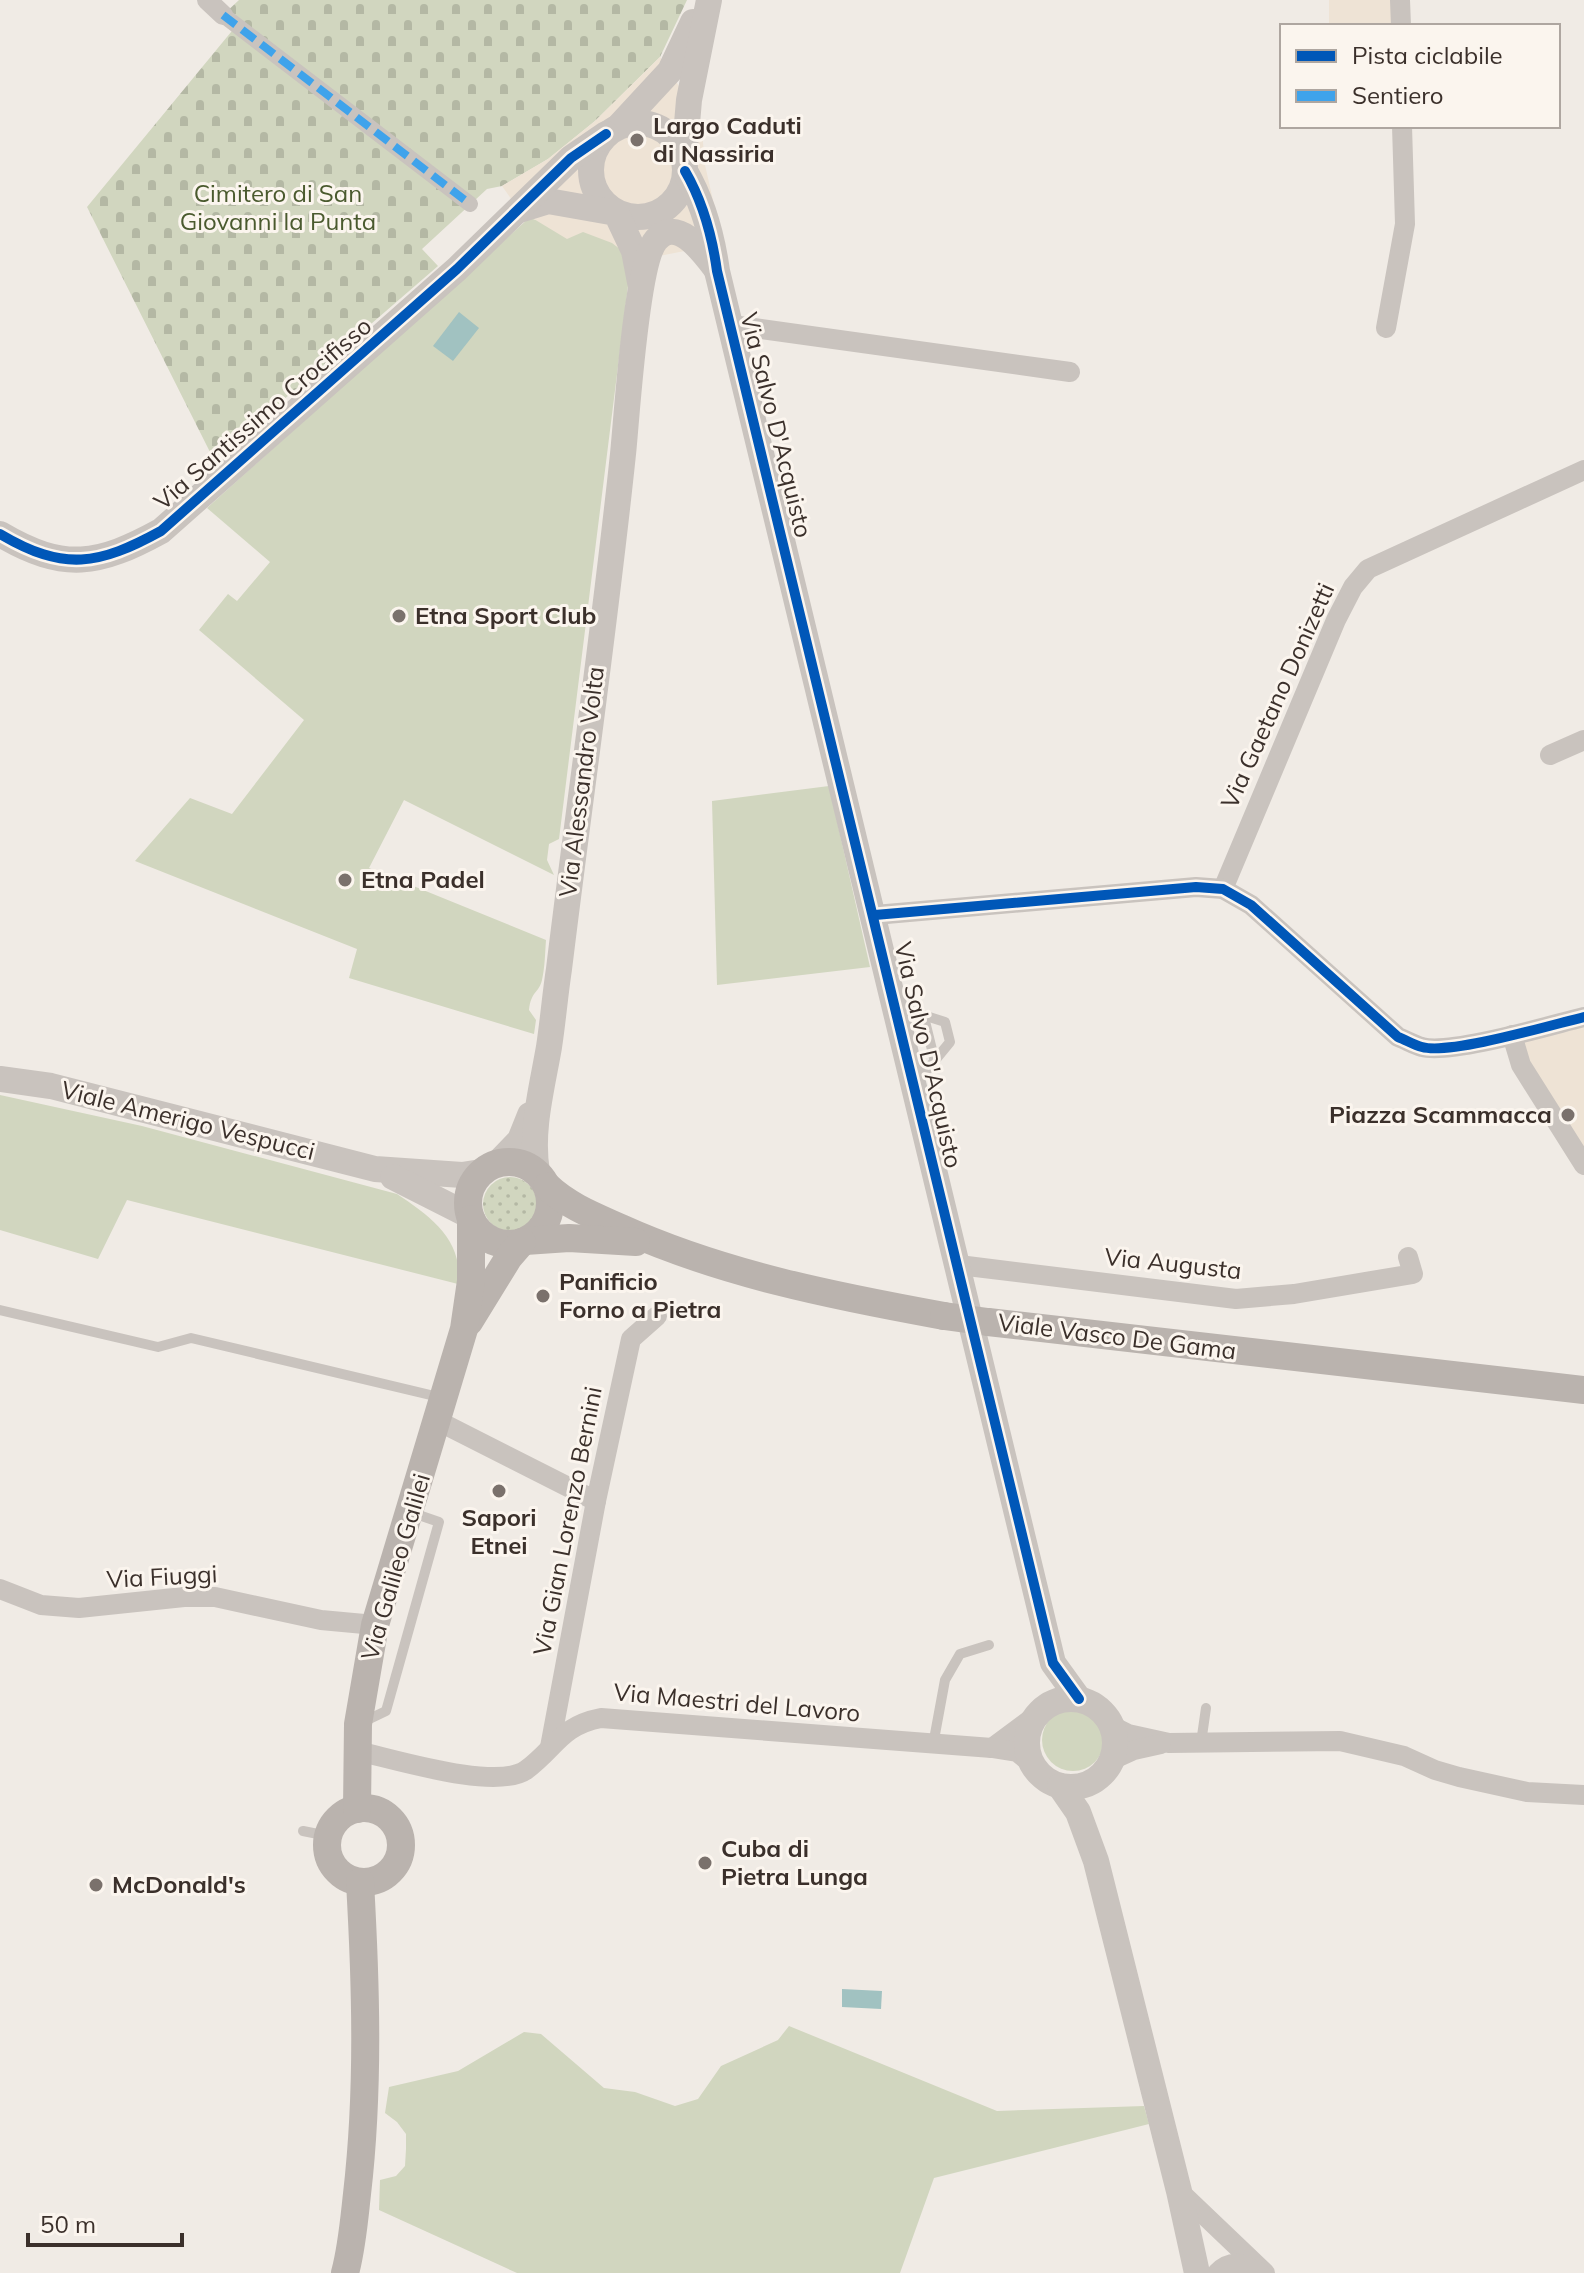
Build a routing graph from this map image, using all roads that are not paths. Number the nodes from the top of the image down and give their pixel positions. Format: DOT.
graph roads {
  1 [pos="207,0"];
  2 [pos="701,0"];
  3 [pos="709,0"];
  4 [pos="1400,0"];
  5 [pos="223,15"];
  6 [pos="1401,24"];
  7 [pos="1402,128"];
  8 [pos="613,129"];
  9 [pos="685,165"];
  10 [pos="470,204"];
  11 [pos="519,210"];
  12 [pos="616,213"];
  13 [pos="665,222"];
  14 [pos="717,271"];
  15 [pos="640,287"];
  16 [pos="732,325"];
  17 [pos="1386,328"];
  18 [pos="1070,372"];
  19 [pos="1584,470"];
  20 [pos="0,534"];
  21 [pos="1584,740"];
  22 [pos="1550,755"];
  23 [pos="1223,889"];
  24 [pos="875,915"];
  25 [pos="895,1006"];
  26 [pos="924,1017"];
  27 [pos="1584,1017"];
  28 [pos="1512,1035"];
  29 [pos="934,1058"];
  30 [pos="0,1079"];
  31 [pos="542,1086"];
  32 [pos="914,1086"];
  33 [pos="1584,1165"];
  34 [pos="490,1167"];
  35 [pos="375,1169"];
  36 [pos="542,1179"];
  37 [pos="470,1217"];
  38 [pos="524,1241"];
  39 [pos="657,1244"];
  40 [pos="1408,1257"];
  41 [pos="959,1265"];
  42 [pos="0,1310"];
  43 [pos="657,1316"];
  44 [pos="464,1329"];
  45 [pos="1584,1390"];
  46 [pos="442,1410"];
  47 [pos="596,1501"];
  48 [pos="410,1512"];
  49 [pos="0,1589"];
  50 [pos="375,1625"];
  51 [pos="989,1645"];
  52 [pos="1053,1663"];
  53 [pos="1079,1699"];
  54 [pos="1206,1708"];
  55 [pos="1040,1712"];
  56 [pos="1112,1726"];
  57 [pos="357,1738"];
  58 [pos="1169,1743"];
  59 [pos="1201,1743"];
  60 [pos="933,1745"];
  61 [pos="550,1747"];
  62 [pos="992,1748"];
  63 [pos="1032,1764"];
  64 [pos="1104,1770"];
  65 [pos="1060,1786"];
  66 [pos="1584,1795"];
  67 [pos="357,1809"];
  68 [pos="1096,1861"];
  69 [pos="360,1882"];
  70 [pos="1179,2191"];
  71 [pos="345,2273"];
  72 [pos="1197,2273"];
  73 [pos="1217,2273"];
  74 [pos="1262,2273"];
  1 -- 5 [label="street"];
  2 -- 8 [label="street"];
  3 -- 9 [label="street"];
  4 -- 6 [label="street"];
  5 -- 10 [label="street"];
  7 -- 17 [label="street"];
  8 -- 9 [label="street"];
  8 -- 11 [label="street, Via Santissimo Crocifisso"];
  8 -- 12 [label="street"];
  9 -- 13 [label="street"];
  9 -- 14 [label="street, Via Salvo D'Acquisto"];
  11 -- 12 [label="street"];
  11 -- 20 [label="street, Via Santissimo Crocifisso"];
  12 -- 13 [label="street"];
  12 -- 15 [label="street"];
  13 -- 14 [label="street"];
  13 -- 15 [label="street"];
  14 -- 16 [label="street, Via Salvo D'Acquisto"];
  15 -- 31 [label="street, Via Alessandro Volta"];
  16 -- 18 [label="street"];
  16 -- 24 [label="street, Via Salvo D'Acquisto"];
  19 -- 23 [label="street, Via Gaetano Donizetti"];
  21 -- 22 [label="street"];
  23 -- 24 [label="street"];
  23 -- 28 [label="street"];
  24 -- 25 [label="street, Via Salvo D'Acquisto"];
  25 -- 26 [label="lane"];
  25 -- 32 [label="street, Via Salvo D'Acquisto"];
  26 -- 29 [label="lane"];
  26 -- 29 [label="lane"];
  27 -- 28 [label="street"];
  28 -- 33 [label="street"];
  29 -- 32 [label="lane"];
  30 -- 35 [label="street, Viale Amerigo Vespucci"];
  31 -- 34 [label="street"];
  31 -- 36 [label="street"];
  32 -- 41 [label="street, Via Salvo D'Acquisto"];
  34 -- 35 [label="street"];
  34 -- 36 [label="main road"];
  34 -- 37 [label="main road"];
  35 -- 37 [label="street"];
  36 -- 38 [label="main road"];
  36 -- 39 [label="main road"];
  37 -- 38 [label="main road"];
  37 -- 44 [label="main road"];
  38 -- 39 [label="main road"];
  38 -- 44 [label="main road"];
  39 -- 45 [label="main road, Viale Vasco De Gama, bridge"];
  40 -- 41 [label="street, Via Augusta"];
  41 -- 52 [label="street, Via Salvo D'Acquisto"];
  42 -- 46 [label="lane"];
  43 -- 47 [label="street, Via Gian Lorenzo Bernini"];
  44 -- 46 [label="main road, Via Galileo Galilei"];
  46 -- 47 [label="street"];
  46 -- 48 [label="main road, Via Galileo Galilei"];
  47 -- 61 [label="street, Via Gian Lorenzo Bernini"];
  48 -- 50 [label="main road, Via Galileo Galilei"];
  48 -- 57 [label="lane"];
  49 -- 50 [label="street, Via Fiuggi"];
  50 -- 57 [label="main road, Via Galileo Galilei"];
  51 -- 60 [label="lane"];
  52 -- 53 [label="street"];
  52 -- 55 [label="street"];
  53 -- 55 [label="street"];
  53 -- 56 [label="street"];
  54 -- 59 [label="lane"];
  55 -- 62 [label="street"];
  55 -- 63 [label="street"];
  56 -- 58 [label="street"];
  56 -- 64 [label="street"];
  57 -- 61 [label="street, Via Maestri del Lavoro"];
  57 -- 67 [label="main road, Via Galileo Galilei"];
  58 -- 59 [label="street"];
  58 -- 64 [label="street"];
  59 -- 66 [label="street"];
  60 -- 61 [label="street, Via Maestri del Lavoro"];
  60 -- 62 [label="street, Via Maestri del Lavoro"];
  62 -- 63 [label="street, Via Maestri del Lavoro"];
  63 -- 65 [label="street"];
  64 -- 65 [label="street"];
  64 -- 68 [label="street"];
  65 -- 68 [label="street"];
  67 -- 69 [label="main road"];
  67 -- 69 [label="main road"];
  68 -- 70 [label="street"];
  69 -- 71 [label="main road"];
  70 -- 72 [label="street"];
  70 -- 74 [label="street"];
  73 -- 74 [label="street"];
}
